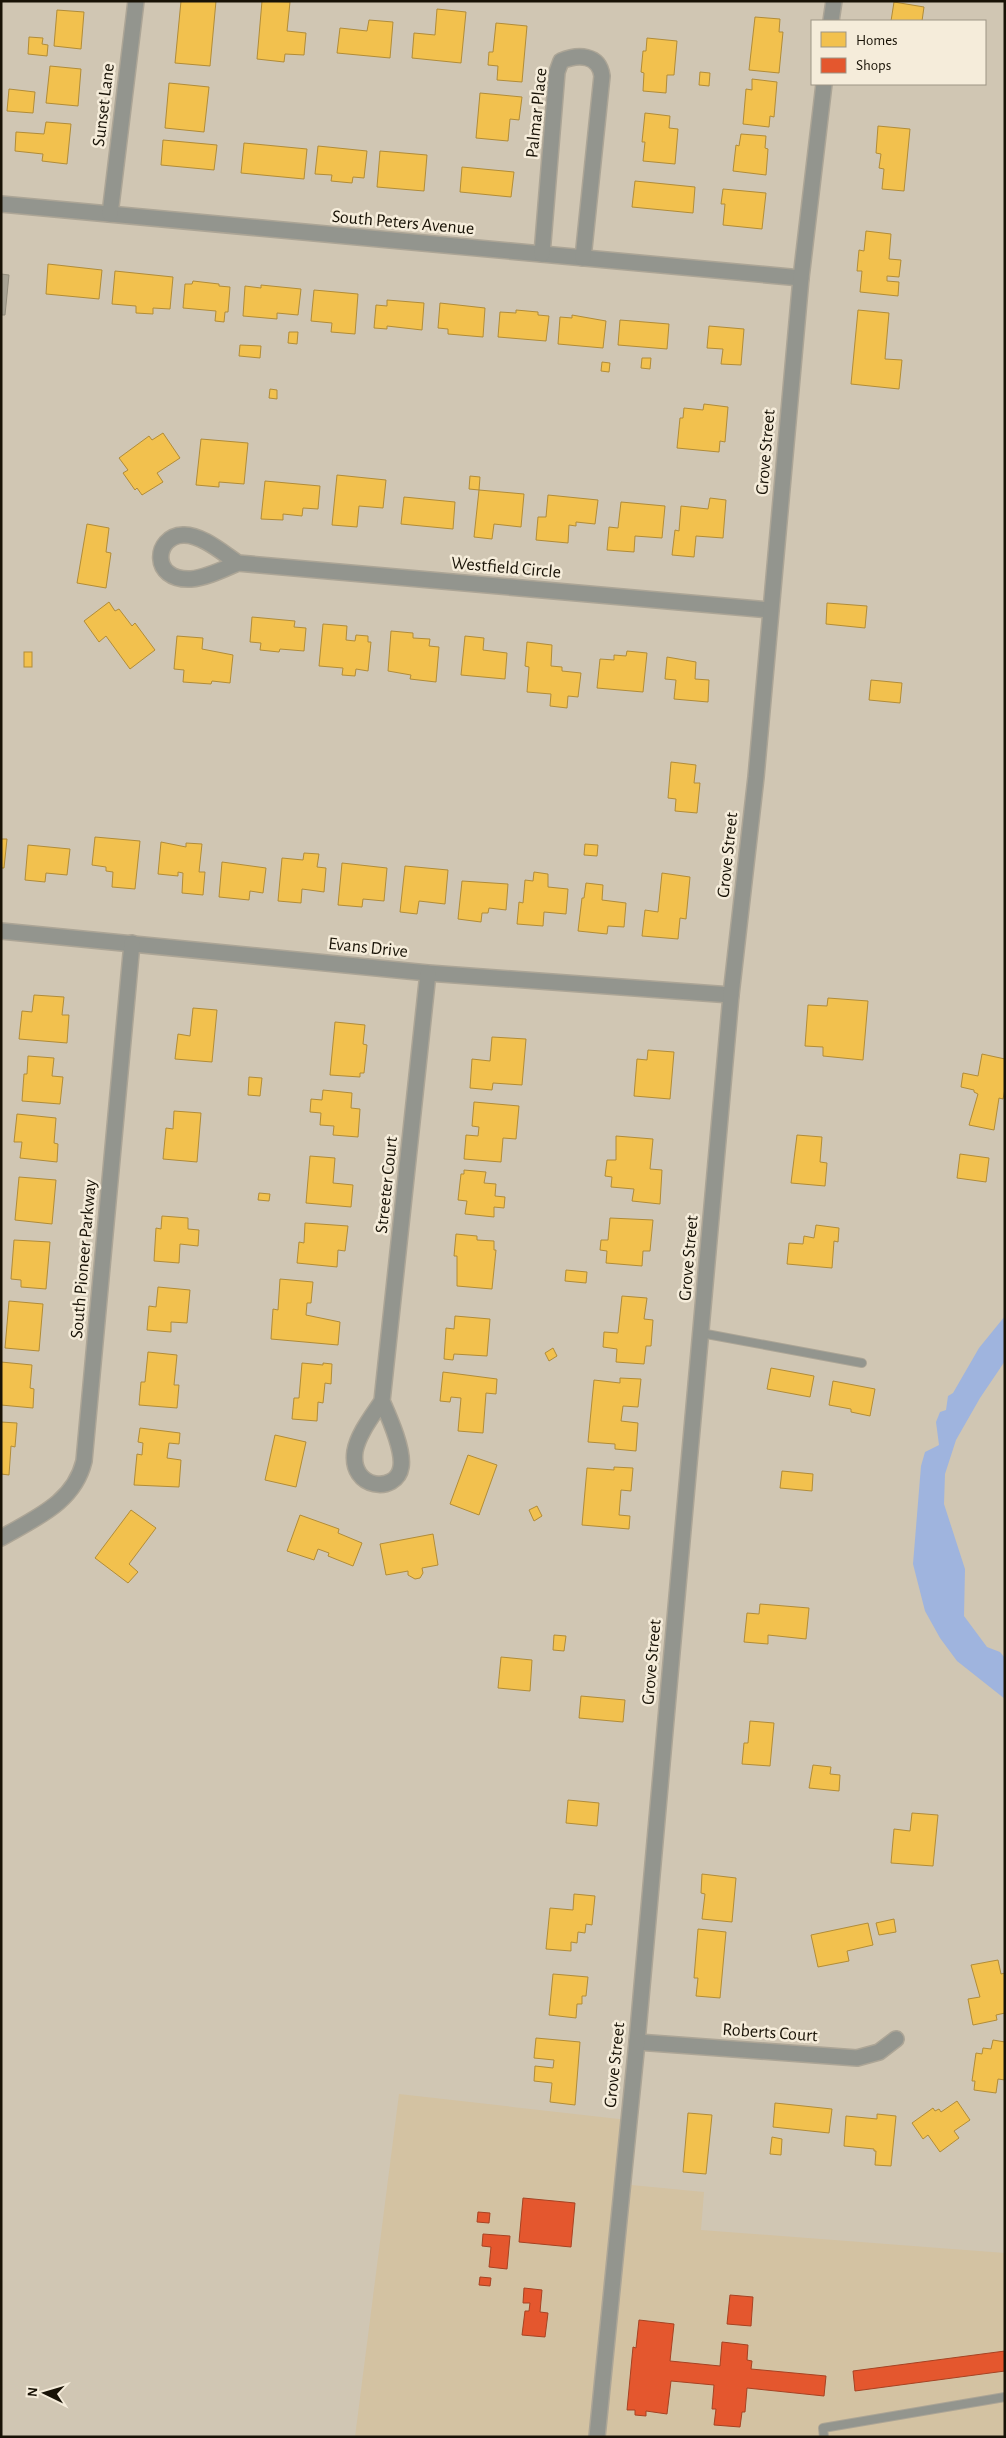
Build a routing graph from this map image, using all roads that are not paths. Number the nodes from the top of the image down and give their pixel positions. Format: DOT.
graph roads {
  1 [pos="136,1"];
  2 [pos="834,1"];
  3 [pos="831,20"];
  4 [pos="824,85"];
  5 [pos="1,204"];
  6 [pos="110,214"];
  7 [pos="542,254"];
  8 [pos="583,258"];
  9 [pos="801,278"];
  10 [pos="238,562"];
  11 [pos="770,610"];
  12 [pos="1,932"];
  13 [pos="132,943"];
  14 [pos="428,973"];
  15 [pos="732,995"];
  16 [pos="701,1333"];
  17 [pos="862,1364"];
  18 [pos="382,1400"];
  19 [pos="1,1538"];
  20 [pos="896,2039"];
  21 [pos="637,2042"];
  22 [pos="1005,2397"];
  23 [pos="597,2437"];
  24 [pos="824,2437"];
  1 -- 6 [label="street, Sunset Lane"];
  2 -- 3 [label="street"];
  4 -- 9 [label="street, Grove Street"];
  5 -- 6 [label="street, South Peters Avenue"];
  6 -- 7 [label="street, South Peters Avenue"];
  7 -- 8 [label="street, South Peters Avenue"];
  7 -- 8 [label="street, Palmar Place"];
  8 -- 9 [label="street, South Peters Avenue"];
  9 -- 11 [label="street, Grove Street"];
  10 -- 10 [label="street, Westfield Circle"];
  10 -- 11 [label="street, Westfield Circle"];
  11 -- 15 [label="street, Grove Street"];
  12 -- 13 [label="street, Evans Drive"];
  13 -- 14 [label="street, Evans Drive"];
  13 -- 19 [label="street, South Pioneer Parkway"];
  14 -- 15 [label="street, Evans Drive"];
  14 -- 18 [label="street, Streeter Court"];
  15 -- 16 [label="street, Grove Street"];
  16 -- 17 [label="lane"];
  16 -- 21 [label="street, Grove Street"];
  18 -- 18 [label="street, Streeter Court"];
  20 -- 21 [label="street, Roberts Court"];
  21 -- 23 [label="street, Grove Street"];
  22 -- 24 [label="lane"];
}
